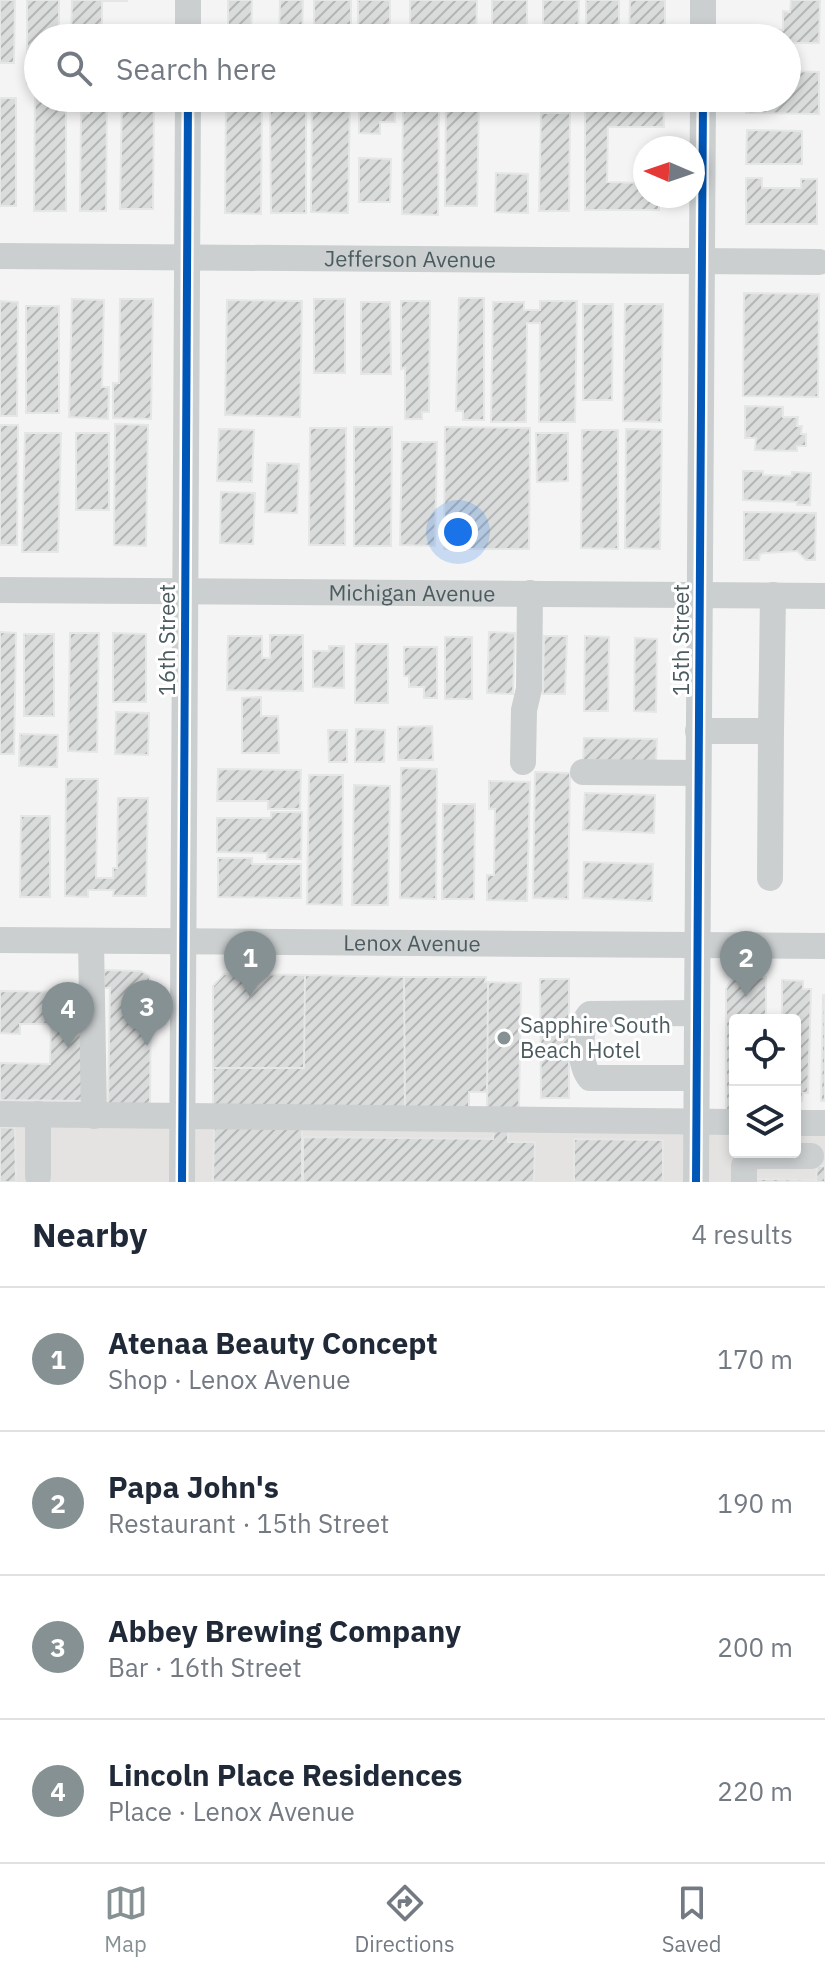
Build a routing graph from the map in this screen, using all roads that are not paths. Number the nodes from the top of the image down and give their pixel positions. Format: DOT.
graph roads {
  1 [pos="188,0"];
  2 [pos="703,0"];
  3 [pos="188,24"];
  4 [pos="703,24"];
  5 [pos="188,112"];
  6 [pos="703,112"];
  7 [pos="0,256"];
  8 [pos="188,257"];
  9 [pos="701,261"];
  10 [pos="819,262"];
  11 [pos="0,590"];
  12 [pos="185,590"];
  13 [pos="530,593"];
  14 [pos="700,595"];
  15 [pos="773,595"];
  16 [pos="825,596"];
  17 [pos="698,731"];
  18 [pos="771,731"];
  19 [pos="523,762"];
  20 [pos="583,772"];
  21 [pos="698,773"];
  22 [pos="770,878"];
  23 [pos="0,940"];
  24 [pos="91,941"];
  25 [pos="184,942"];
  26 [pos="697,945"];
  27 [pos="825,946"];
  28 [pos="696,1013"];
  29 [pos="696,1078"];
  30 [pos="0,1114"];
  31 [pos="38,1114"];
  32 [pos="94,1116"];
  33 [pos="182,1117"];
  34 [pos="696,1122"];
  35 [pos="729,1122"];
  36 [pos="801,1123"];
  37 [pos="825,1123"];
  38 [pos="811,1156"];
  39 [pos="38,1176"];
  40 [pos="182,1182"];
  41 [pos="696,1182"];
  42 [pos="744,1182"];
  1 -- 3 [label="street"];
  2 -- 4 [label="street"];
  5 -- 8 [label="street, 16th Street"];
  6 -- 9 [label="street, 15th Street"];
  7 -- 8 [label="street, Jefferson Avenue"];
  8 -- 9 [label="street, Jefferson Avenue"];
  8 -- 12 [label="street, 16th Street"];
  9 -- 10 [label="street, Jefferson Avenue"];
  9 -- 14 [label="street, 15th Street"];
  11 -- 12 [label="street, Michigan Avenue"];
  12 -- 13 [label="street, Michigan Avenue"];
  12 -- 25 [label="street, 16th Street"];
  13 -- 14 [label="street, Michigan Avenue"];
  13 -- 19 [label="street"];
  14 -- 15 [label="street, Michigan Avenue"];
  14 -- 17 [label="street, 15th Street"];
  15 -- 16 [label="street, Michigan Avenue"];
  15 -- 18 [label="street"];
  17 -- 18 [label="street"];
  17 -- 21 [label="street, 15th Street"];
  18 -- 22 [label="street"];
  20 -- 21 [label="street"];
  21 -- 26 [label="street, 15th Street"];
  23 -- 24 [label="street, Lenox Avenue"];
  24 -- 25 [label="street, Lenox Avenue"];
  24 -- 32 [label="street"];
  25 -- 26 [label="street, Lenox Avenue"];
  25 -- 33 [label="street, 16th Street"];
  26 -- 27 [label="street, Lenox Avenue"];
  26 -- 28 [label="street, 15th Street"];
  28 -- 29 [label="street, 15th Street"];
  28 -- 29 [label="street"];
  29 -- 34 [label="street, 15th Street"];
  30 -- 31 [label="street"];
  31 -- 32 [label="street"];
  31 -- 39 [label="street"];
  32 -- 33 [label="street"];
  33 -- 34 [label="street"];
  33 -- 40 [label="street, 16th Street"];
  34 -- 35 [label="street"];
  34 -- 41 [label="street, 15th Street"];
  36 -- 37 [label="street"];
  38 -- 42 [label="street"];
}
